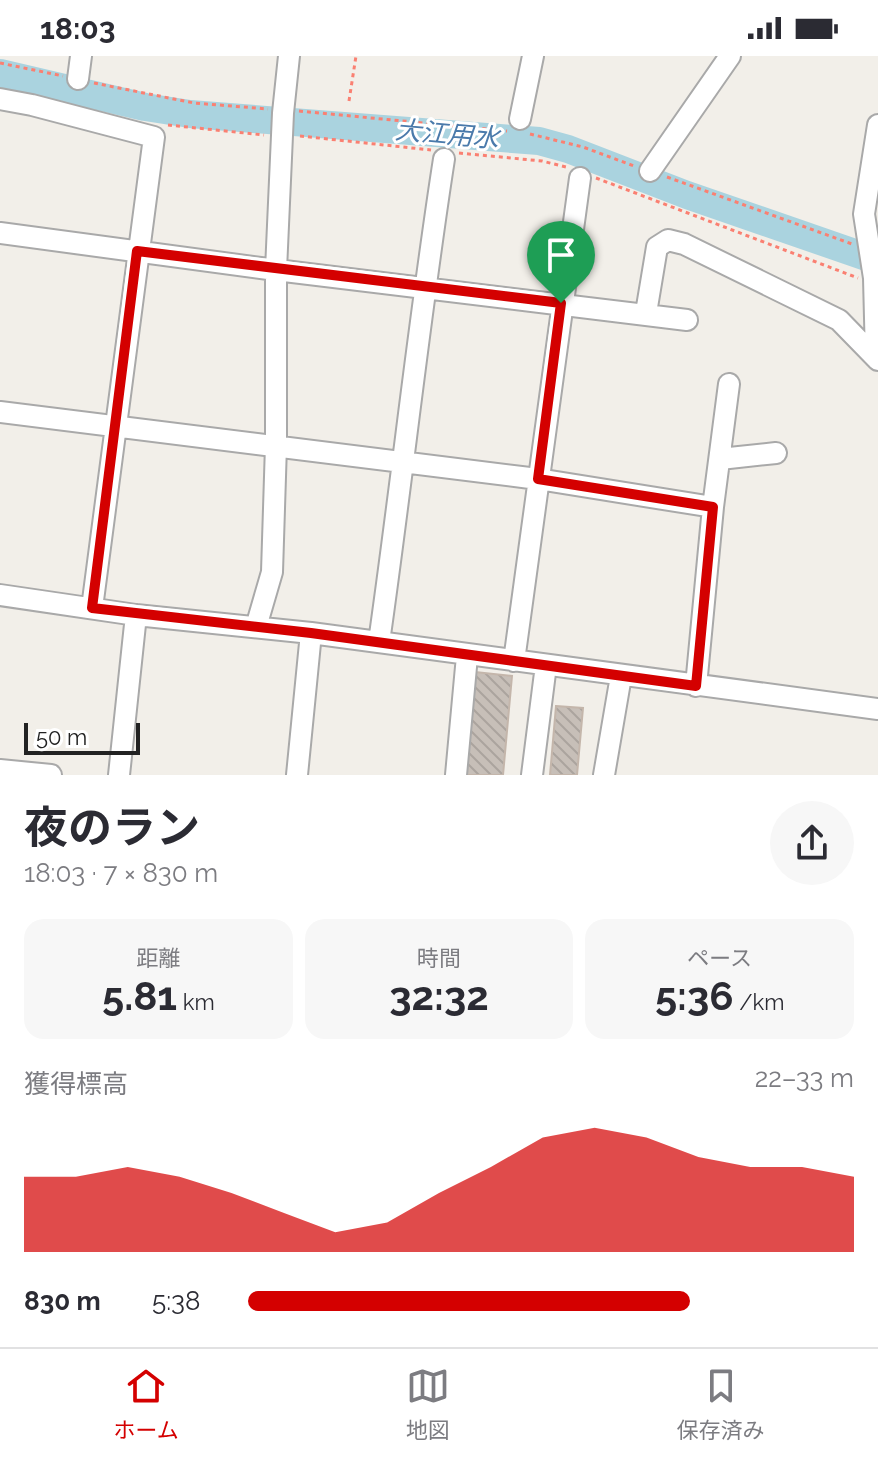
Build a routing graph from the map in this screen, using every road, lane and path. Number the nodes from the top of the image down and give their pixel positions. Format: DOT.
graph roads {
  1 [pos="81,56"];
  2 [pos="289,56"];
  3 [pos="356,56"];
  4 [pos="533,56"];
  5 [pos="730,56"];
  6 [pos="0,63"];
  7 [pos="78,79"];
  8 [pos="0,99"];
  9 [pos="349,101"];
  10 [pos="282,116"];
  11 [pos="520,119"];
  12 [pos="878,125"];
  13 [pos="444,159"];
  14 [pos="650,171"];
  15 [pos="580,178"];
  16 [pos="0,233"];
  17 [pos="137,251"];
  18 [pos="873,254"];
  19 [pos="276,270"];
  20 [pos="875,284"];
  21 [pos="424,288"];
  22 [pos="561,303"];
  23 [pos="646,313"];
  24 [pos="687,320"];
  25 [pos="877,359"];
  26 [pos="729,384"];
  27 [pos="0,412"];
  28 [pos="117,426"];
  29 [pos="276,445"];
  30 [pos="776,453"];
  31 [pos="720,459"];
  32 [pos="405,461"];
  33 [pos="538,479"];
  34 [pos="713,507"];
  35 [pos="0,595"];
  36 [pos="92,608"];
  37 [pos="136,615"];
  38 [pos="256,627"];
  39 [pos="311,633"];
  40 [pos="379,642"];
  41 [pos="467,656"];
  42 [pos="514,661"];
  43 [pos="546,665"];
  44 [pos="621,676"];
  45 [pos="696,686"];
  46 [pos="878,709"];
  47 [pos="0,770"];
  48 [pos="51,775"];
  49 [pos="119,775"];
  50 [pos="297,775"];
  51 [pos="456,775"];
  52 [pos="532,775"];
  53 [pos="604,775"];
  1 -- 7 [label="street"];
  2 -- 10 [label="street"];
  3 -- 9 [label="path"];
  4 -- 11 [label="street"];
  5 -- 14 [label="street"];
  6 -- 7 [label="path"];
  7 -- 10 [label="path"];
  8 -- 17 [label="street"];
  10 -- 14 [label="path"];
  10 -- 19 [label="street"];
  12 -- 18 [label="street"];
  13 -- 21 [label="street"];
  14 -- 18 [label="path"];
  15 -- 22 [label="street"];
  16 -- 17 [label="street"];
  17 -- 19 [label="street"];
  17 -- 28 [label="street"];
  18 -- 20 [label="street"];
  19 -- 21 [label="street"];
  19 -- 29 [label="street"];
  20 -- 25 [label="street"];
  21 -- 22 [label="street"];
  21 -- 32 [label="street"];
  22 -- 23 [label="street"];
  22 -- 33 [label="street"];
  23 -- 24 [label="street"];
  23 -- 25 [label="street"];
  26 -- 31 [label="street"];
  27 -- 28 [label="street"];
  28 -- 29 [label="street"];
  28 -- 36 [label="street"];
  29 -- 32 [label="street"];
  29 -- 38 [label="street"];
  30 -- 31 [label="street"];
  31 -- 34 [label="street"];
  32 -- 33 [label="street"];
  32 -- 40 [label="street"];
  33 -- 34 [label="street"];
  33 -- 42 [label="street"];
  34 -- 45 [label="street"];
  35 -- 36 [label="street"];
  36 -- 37 [label="street"];
  37 -- 38 [label="street"];
  37 -- 49 [label="street"];
  38 -- 39 [label="street"];
  39 -- 40 [label="street"];
  39 -- 50 [label="street"];
  40 -- 41 [label="street"];
  41 -- 42 [label="street"];
  41 -- 51 [label="street"];
  42 -- 43 [label="street"];
  43 -- 44 [label="street"];
  43 -- 52 [label="street"];
  44 -- 45 [label="street"];
  44 -- 53 [label="street"];
  45 -- 46 [label="street"];
  47 -- 48 [label="street"];
}
